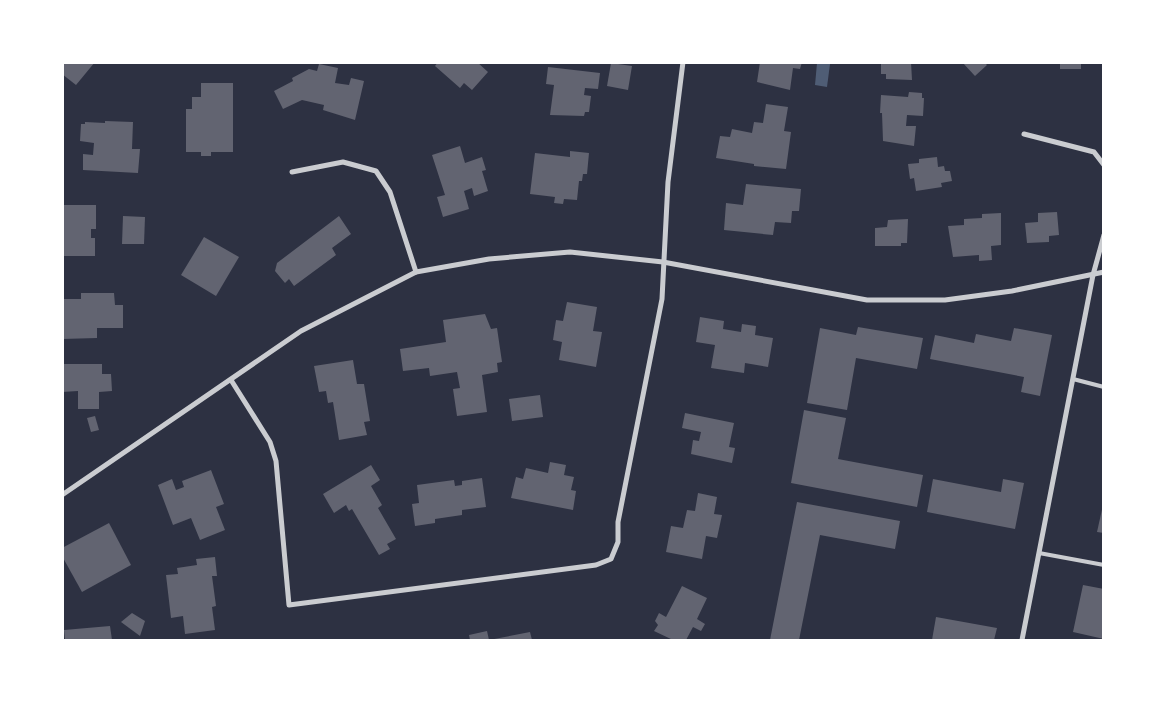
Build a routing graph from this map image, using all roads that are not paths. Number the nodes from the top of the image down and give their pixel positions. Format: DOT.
graph roads {
  1 [pos="683,62"];
  2 [pos="1024,134"];
  3 [pos="1104,165"];
  4 [pos="292,172"];
  5 [pos="1104,235"];
  6 [pos="663,262"];
  7 [pos="416,272"];
  8 [pos="1104,272"];
  9 [pos="1093,275"];
  10 [pos="1073,379"];
  11 [pos="231,380"];
  12 [pos="1104,387"];
  13 [pos="62,495"];
  14 [pos="1039,553"];
  15 [pos="1104,565"];
  16 [pos="1022,640"];
  1 -- 6 [label="street"];
  2 -- 3 [label="street"];
  4 -- 7 [label="street"];
  5 -- 9 [label="street"];
  6 -- 7 [label="street"];
  6 -- 9 [label="street"];
  6 -- 11 [label="street"];
  7 -- 11 [label="street"];
  8 -- 9 [label="street"];
  9 -- 10 [label="street"];
  10 -- 12 [label="lane"];
  10 -- 14 [label="street"];
  11 -- 13 [label="street"];
  14 -- 15 [label="lane"];
  14 -- 16 [label="street"];
}
